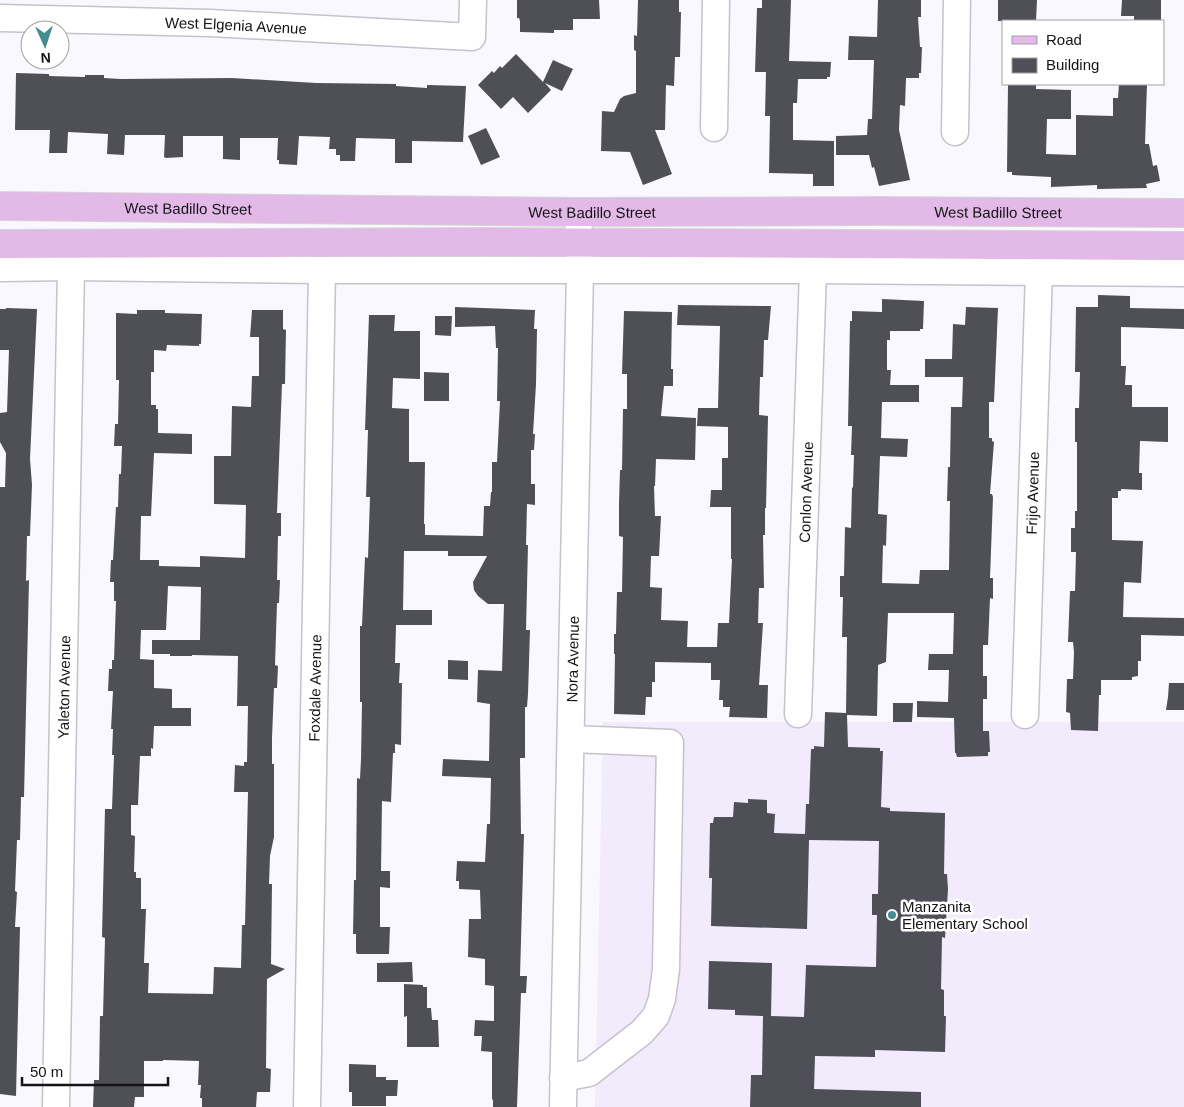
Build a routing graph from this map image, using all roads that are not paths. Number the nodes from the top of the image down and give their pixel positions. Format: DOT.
graph roads {
  1 [pos="473,0"];
  2 [pos="716,0"];
  3 [pos="957,0"];
  4 [pos="211,12"];
  5 [pos="0,18"];
  6 [pos="714,128"];
  7 [pos="955,132"];
  8 [pos="0,206"];
  9 [pos="578,212"];
  10 [pos="1184,213"];
  11 [pos="579,243"];
  12 [pos="0,244"];
  13 [pos="1184,246"];
  14 [pos="71,267"];
  15 [pos="0,268"];
  16 [pos="322,270"];
  17 [pos="813,270"];
  18 [pos="580,271"];
  19 [pos="1038,271"];
  20 [pos="1184,273"];
  21 [pos="798,714"];
  22 [pos="1025,715"];
  23 [pos="571,739"];
  24 [pos="563,1078"];
  25 [pos="56,1107"];
  26 [pos="307,1107"];
  27 [pos="563,1107"];
  1 -- 4 [label="street, West Elgenia Avenue"];
  2 -- 6 [label="street"];
  3 -- 7 [label="street"];
  4 -- 5 [label="street, West Elgenia Avenue"];
  8 -- 9 [label="main road, West Badillo Street"];
  9 -- 10 [label="main road, West Badillo Street"];
  9 -- 11 [label="street, Nora Avenue"];
  11 -- 12 [label="main road"];
  11 -- 13 [label="main road"];
  11 -- 18 [label="street, Nora Avenue"];
  14 -- 15 [label="street"];
  14 -- 16 [label="street"];
  14 -- 25 [label="street, Yaleton Avenue"];
  16 -- 18 [label="street"];
  16 -- 26 [label="street, Foxdale Avenue"];
  17 -- 18 [label="street"];
  17 -- 19 [label="street"];
  17 -- 21 [label="street, Conlon Avenue"];
  18 -- 23 [label="street, Nora Avenue"];
  19 -- 20 [label="street"];
  19 -- 22 [label="street, Frijo Avenue"];
  23 -- 24 [label="street, Nora Avenue"];
  23 -- 24 [label="street"];
  24 -- 27 [label="street, Nora Avenue"];
}
